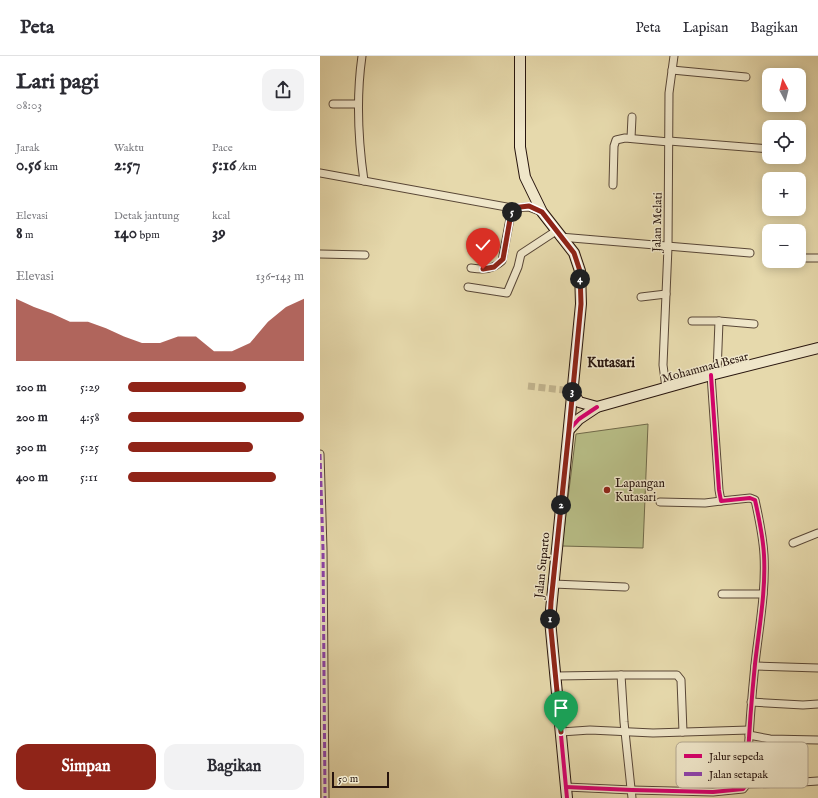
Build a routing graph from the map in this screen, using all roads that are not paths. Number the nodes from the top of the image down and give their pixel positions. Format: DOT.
graph roads {
  1 [pos="362,56"];
  2 [pos="520,56"];
  3 [pos="674,56"];
  4 [pos="672,70"];
  5 [pos="746,77"];
  6 [pos="333,104"];
  7 [pos="358,104"];
  8 [pos="632,117"];
  9 [pos="631,138"];
  10 [pos="669,141"];
  11 [pos="762,149"];
  12 [pos="320,174"];
  13 [pos="364,181"];
  14 [pos="613,185"];
  15 [pos="512,208"];
  16 [pos="542,212"];
  17 [pos="558,234"];
  18 [pos="668,247"];
  19 [pos="750,253"];
  20 [pos="320,254"];
  21 [pos="365,255"];
  22 [pos="806,258"];
  23 [pos="818,258"];
  24 [pos="472,268"];
  25 [pos="468,287"];
  26 [pos="666,294"];
  27 [pos="641,297"];
  28 [pos="692,321"];
  29 [pos="719,321"];
  30 [pos="754,324"];
  31 [pos="818,348"];
  32 [pos="714,374"];
  33 [pos="666,388"];
  34 [pos="572,391"];
  35 [pos="597,407"];
  36 [pos="569,430"];
  37 [pos="320,454"];
  38 [pos="660,502"];
  39 [pos="721,502"];
  40 [pos="818,533"];
  41 [pos="793,543"];
  42 [pos="553,584"];
  43 [pos="625,587"];
  44 [pos="722,594"];
  45 [pos="763,594"];
  46 [pos="755,666"];
  47 [pos="818,668"];
  48 [pos="621,674"];
  49 [pos="556,676"];
  50 [pos="751,702"];
  51 [pos="818,704"];
  52 [pos="625,731"];
  53 [pos="561,732"];
  54 [pos="683,732"];
  55 [pos="749,732"];
  56 [pos="818,740"];
  57 [pos="749,742"];
  58 [pos="818,781"];
  59 [pos="808,782"];
  60 [pos="566,787"];
  61 [pos="744,788"];
  62 [pos="632,794"];
  63 [pos="714,795"];
  64 [pos="325,798"];
  65 [pos="567,798"];
  1 -- 7 [label="street"];
  2 -- 16 [label="street, Jalan Suparto"];
  3 -- 4 [label="street, Jalan Melati"];
  4 -- 5 [label="street"];
  4 -- 10 [label="street, Jalan Melati"];
  6 -- 7 [label="street"];
  7 -- 13 [label="street"];
  8 -- 9 [label="street"];
  9 -- 10 [label="street"];
  9 -- 14 [label="street"];
  10 -- 11 [label="street"];
  10 -- 18 [label="street, Jalan Melati"];
  12 -- 13 [label="street"];
  13 -- 15 [label="street"];
  15 -- 16 [label="street"];
  15 -- 24 [label="street"];
  16 -- 17 [label="street, Jalan Suparto"];
  17 -- 18 [label="street"];
  17 -- 25 [label="street"];
  17 -- 34 [label="street, Jalan Suparto"];
  18 -- 19 [label="street"];
  18 -- 26 [label="street, Jalan Melati"];
  20 -- 21 [label="street"];
  22 -- 23 [label="street"];
  26 -- 27 [label="street"];
  26 -- 33 [label="street, Jalan Melati"];
  28 -- 29 [label="street"];
  29 -- 30 [label="street"];
  29 -- 32 [label="street"];
  31 -- 32 [label="street, Mohammad Besar"];
  32 -- 33 [label="street, Mohammad Besar"];
  32 -- 39 [label="street"];
  33 -- 35 [label="street, Mohammad Besar"];
  34 -- 35 [label="street"];
  34 -- 36 [label="street, Jalan Suparto"];
  35 -- 36 [label="street"];
  36 -- 42 [label="street, Jalan Suparto"];
  37 -- 64 [label="street"];
  38 -- 39 [label="street"];
  39 -- 45 [label="street"];
  40 -- 41 [label="street"];
  42 -- 43 [label="street"];
  42 -- 49 [label="street, Jalan Suparto"];
  44 -- 45 [label="street"];
  45 -- 46 [label="street"];
  46 -- 47 [label="street"];
  46 -- 50 [label="street"];
  48 -- 49 [label="street"];
  48 -- 52 [label="street"];
  48 -- 54 [label="street"];
  49 -- 53 [label="street, Jalan Suparto"];
  50 -- 51 [label="street"];
  50 -- 55 [label="street"];
  52 -- 53 [label="street"];
  52 -- 54 [label="street"];
  52 -- 62 [label="street"];
  53 -- 60 [label="street, Jalan Suparto"];
  54 -- 55 [label="street"];
  55 -- 56 [label="street"];
  55 -- 57 [label="street"];
  58 -- 59 [label="street"];
  60 -- 62 [label="street"];
  60 -- 65 [label="street, Jalan Suparto"];
  61 -- 63 [label="street"];
  62 -- 63 [label="street"];
}
